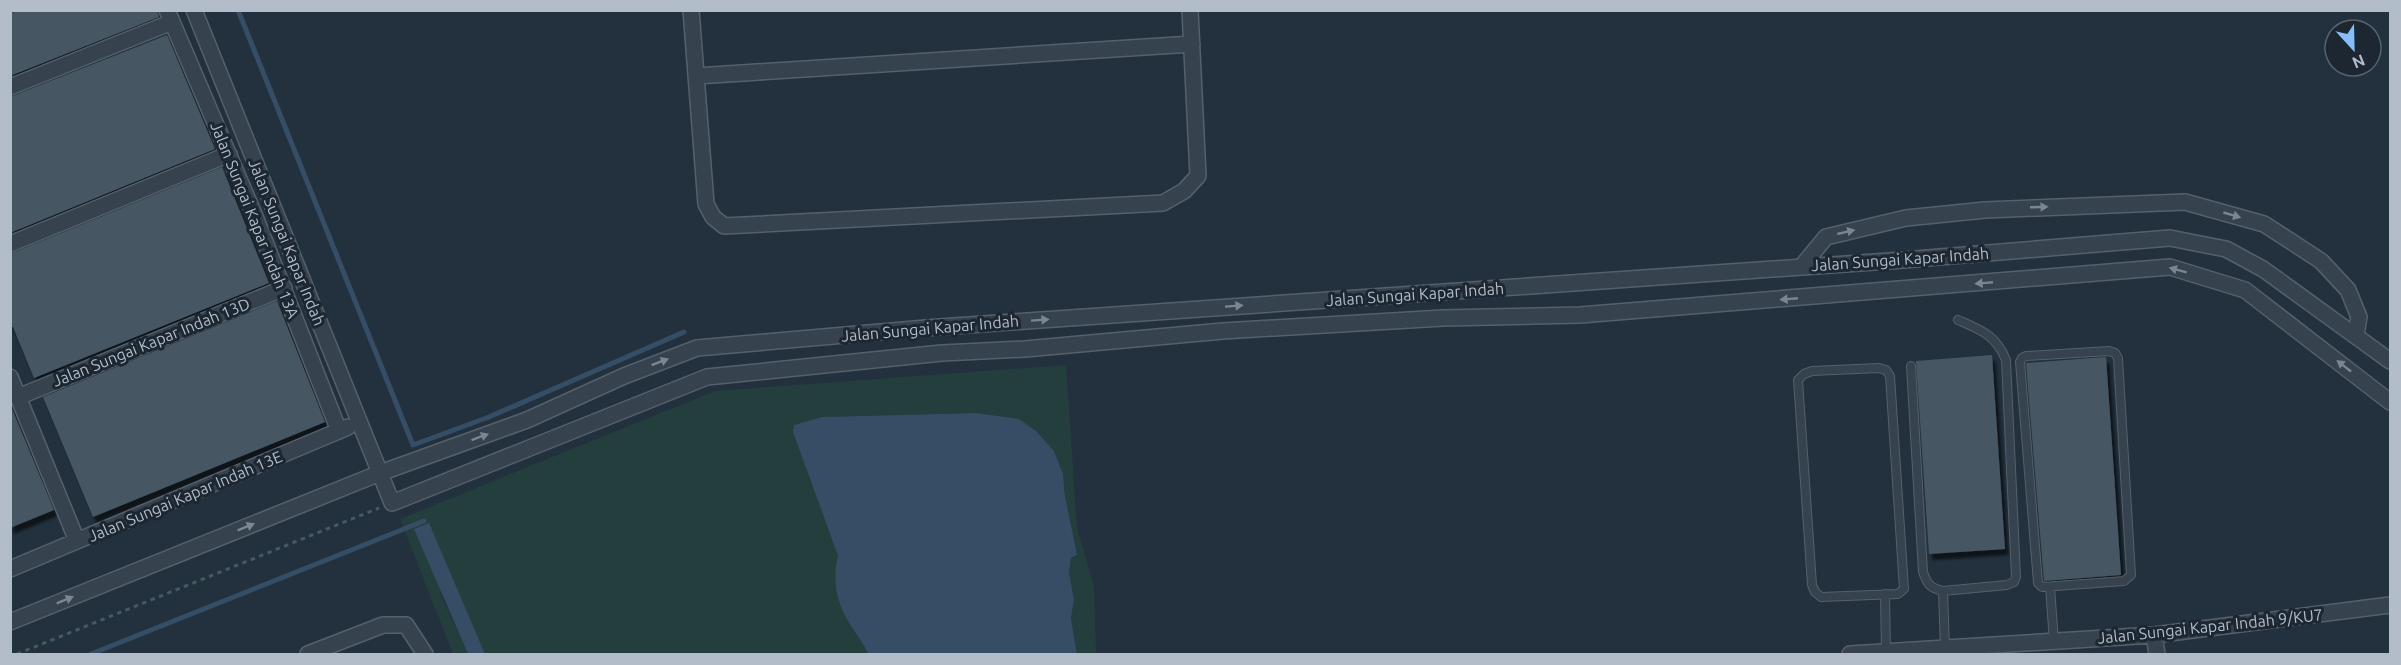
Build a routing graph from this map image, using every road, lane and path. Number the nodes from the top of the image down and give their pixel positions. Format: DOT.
graph roads {
  1 [pos="194,10"];
  2 [pos="691,10"];
  3 [pos="1190,10"];
  4 [pos="170,16"];
  5 [pos="1192,44"];
  6 [pos="696,76"];
  7 [pos="10,87"];
  8 [pos="229,154"];
  9 [pos="10,244"];
  10 [pos="1802,267"];
  11 [pos="284,288"];
  12 [pos="1958,320"];
  13 [pos="2356,335"];
  14 [pos="2391,362"];
  15 [pos="1911,366"];
  16 [pos="10,377"];
  17 [pos="18,396"];
  18 [pos="2391,402"];
  19 [pos="359,423"];
  20 [pos="339,431"];
  21 [pos="380,473"];
  22 [pos="392,503"];
  23 [pos="77,541"];
  24 [pos="10,569"];
  25 [pos="2050,587"];
  26 [pos="1943,591"];
  27 [pos="1885,594"];
  28 [pos="2391,605"];
  29 [pos="10,622"];
  30 [pos="2154,635"];
  31 [pos="2054,642"];
  32 [pos="1945,649"];
  33 [pos="1886,652"];
  34 [pos="17,654"];
  35 [pos="308,654"];
  36 [pos="425,654"];
  37 [pos="1850,654"];
  38 [pos="2157,654"];
  1 -- 19 [label="street, Jalan Sungai Kapar Indah"];
  2 -- 6 [label="street"];
  3 -- 5 [label="street"];
  4 -- 7 [label="street"];
  4 -- 8 [label="street, Jalan Sungai Kapar Indah 13A"];
  5 -- 6 [label="street"];
  5 -- 6 [label="street"];
  8 -- 9 [label="street"];
  8 -- 11 [label="street, Jalan Sungai Kapar Indah 13A"];
  10 -- 13 [label="street, Jalan Sungai Kapar Indah"];
  10 -- 13 [label="street, one-way"];
  21 -- 10 [label="street, Jalan Sungai Kapar Indah, one-way"];
  11 -- 17 [label="street, Jalan Sungai Kapar Indah 13D"];
  11 -- 20 [label="street, Jalan Sungai Kapar Indah 13A"];
  12 -- 26 [label="lane"];
  13 -- 14 [label="street, Jalan Sungai Kapar Indah"];
  15 -- 26 [label="lane"];
  16 -- 17 [label="street"];
  17 -- 23 [label="street"];
  18 -- 22 [label="street, Jalan Sungai Kapar Indah, one-way"];
  19 -- 20 [label="street, Jalan Sungai Kapar Indah 13E"];
  19 -- 21 [label="street, Jalan Sungai Kapar Indah"];
  20 -- 23 [label="street, Jalan Sungai Kapar Indah 13E"];
  21 -- 22 [label="street, Jalan Sungai Kapar Indah"];
  29 -- 21 [label="street, one-way"];
  22 -- 34 [label="path"];
  23 -- 24 [label="street, Jalan Sungai Kapar Indah 13E"];
  25 -- 25 [label="lane"];
  25 -- 31 [label="lane"];
  26 -- 32 [label="lane"];
  27 -- 27 [label="lane"];
  27 -- 33 [label="lane"];
  28 -- 30 [label="street, Jalan Sungai Kapar Indah 9/KU7"];
  30 -- 31 [label="street, Jalan Sungai Kapar Indah 9/KU7"];
  30 -- 38 [label="street"];
  31 -- 32 [label="street, Jalan Sungai Kapar Indah 9/KU7"];
  32 -- 33 [label="street, Jalan Sungai Kapar Indah 9/KU7"];
  33 -- 37 [label="street, Jalan Sungai Kapar Indah 9/KU7"];
  35 -- 36 [label="street"];
}
